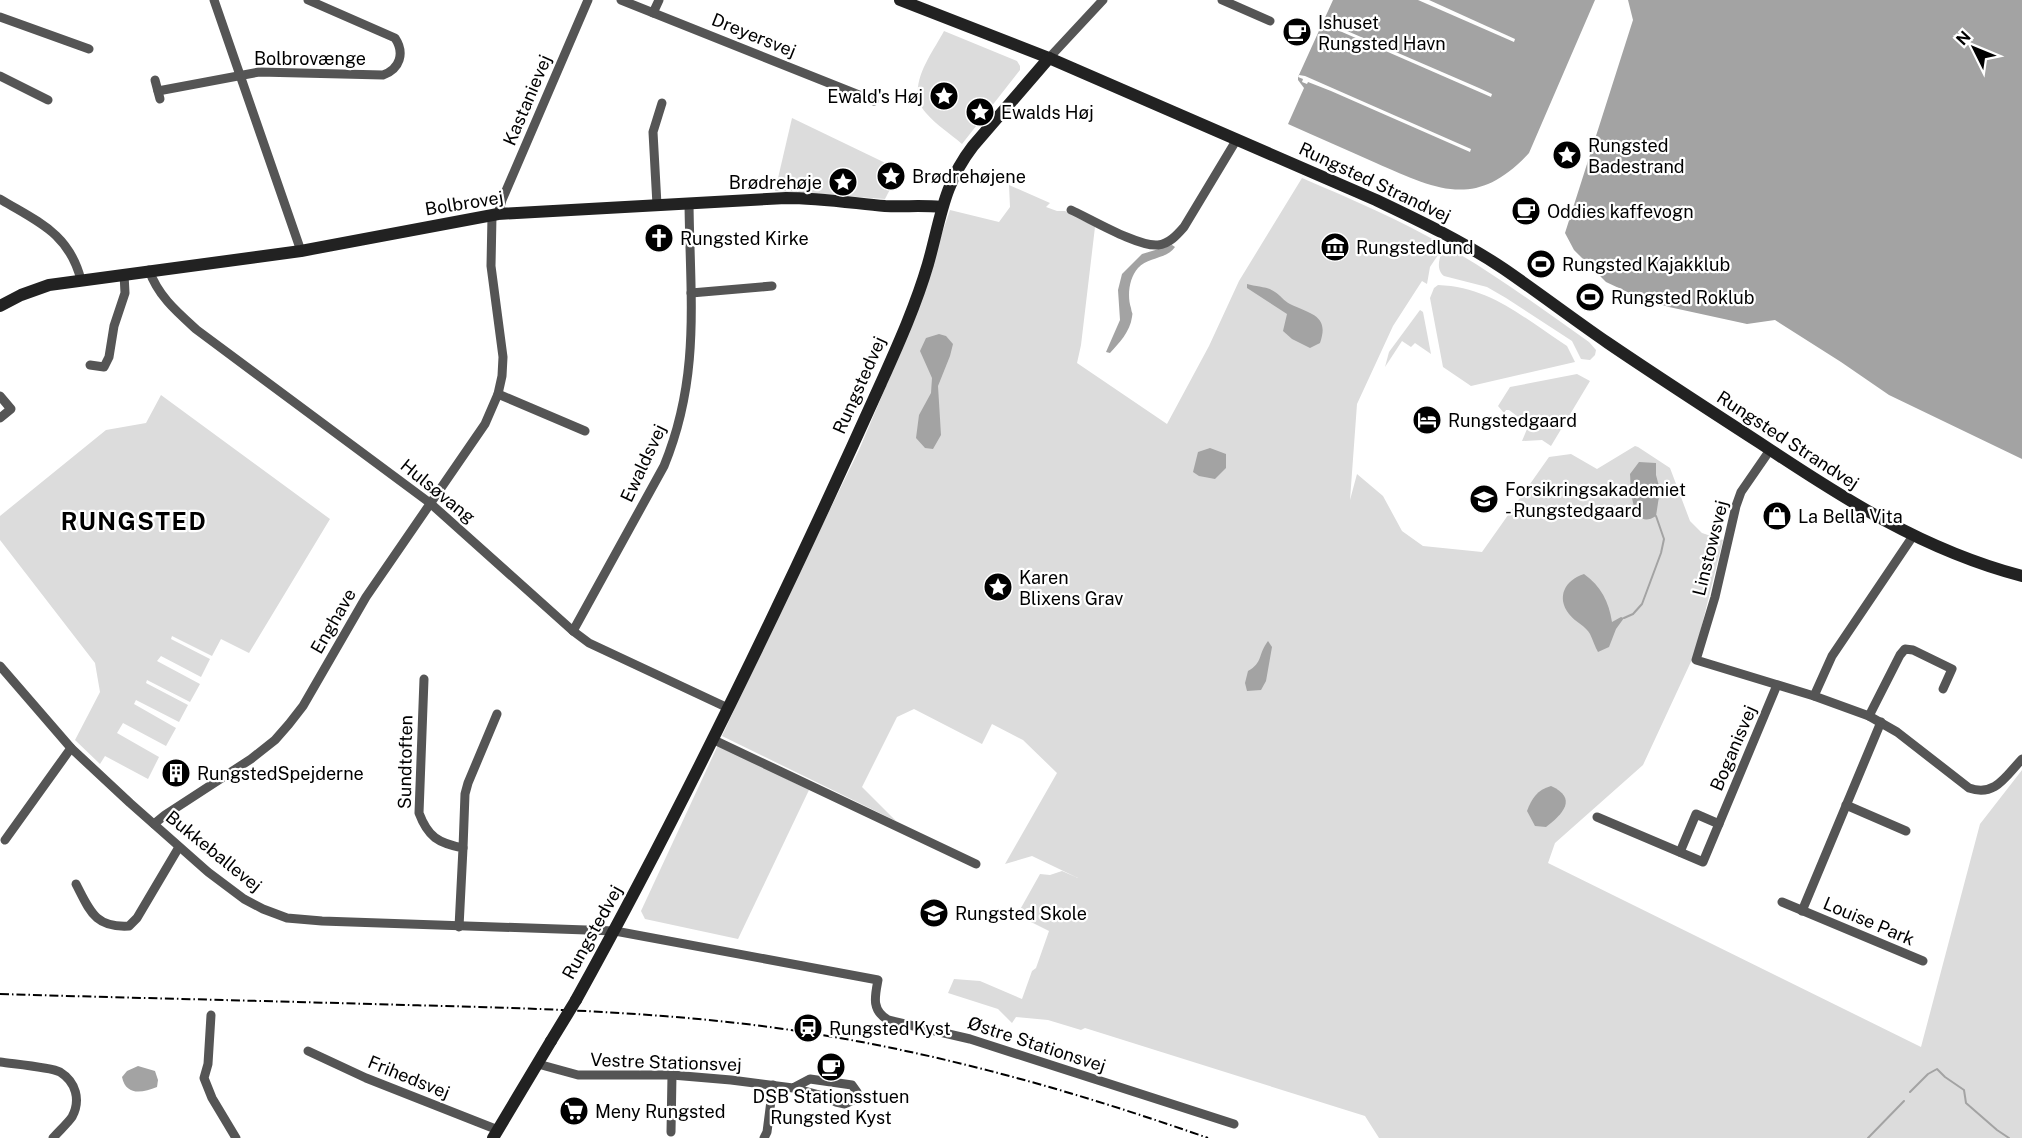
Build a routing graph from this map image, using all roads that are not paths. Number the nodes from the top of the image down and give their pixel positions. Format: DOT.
graph roads {
  1 [pos="214,0"];
  2 [pos="308,0"];
  3 [pos="588,0"];
  4 [pos="621,0"];
  5 [pos="659,0"];
  6 [pos="900,0"];
  7 [pos="1103,0"];
  8 [pos="1222,0"];
  9 [pos="653,13"];
  10 [pos="0,17"];
  11 [pos="1270,21"];
  12 [pos="89,49"];
  13 [pos="1049,58"];
  14 [pos="239,75"];
  15 [pos="0,76"];
  16 [pos="155,80"];
  17 [pos="48,100"];
  18 [pos="874,101"];
  19 [pos="662,103"];
  20 [pos="1237,139"];
  21 [pos="0,199"];
  22 [pos="689,203"];
  23 [pos="657,205"];
  24 [pos="941,207"];
  25 [pos="1071,210"];
  26 [pos="495,215"];
  27 [pos="301,251"];
  28 [pos="149,270"];
  29 [pos="124,274"];
  30 [pos="81,280"];
  31 [pos="772,286"];
  32 [pos="691,293"];
  33 [pos="0,306"];
  34 [pos="90,365"];
  35 [pos="498,394"];
  36 [pos="0,396"];
  37 [pos="0,418"];
  38 [pos="585,431"];
  39 [pos="1770,450"];
  40 [pos="430,503"];
  41 [pos="1913,536"];
  42 [pos="2022,576"];
  43 [pos="573,630"];
  44 [pos="0,666"];
  45 [pos="424,679"];
  46 [pos="1777,686"];
  47 [pos="1943,689"];
  48 [pos="1815,696"];
  49 [pos="728,708"];
  50 [pos="497,714"];
  51 [pos="1869,716"];
  52 [pos="1881,722"];
  53 [pos="712,739"];
  54 [pos="71,748"];
  55 [pos="2022,759"];
  56 [pos="1846,805"];
  57 [pos="1597,818"];
  58 [pos="154,824"];
  59 [pos="1719,824"];
  60 [pos="1906,831"];
  61 [pos="5,840"];
  62 [pos="178,847"];
  63 [pos="463,848"];
  64 [pos="1680,852"];
  65 [pos="976,864"];
  66 [pos="76,884"];
  67 [pos="1782,902"];
  68 [pos="1802,911"];
  69 [pos="459,927"];
  70 [pos="615,931"];
  71 [pos="1923,961"];
  72 [pos="212,1015"];
  73 [pos="308,1051"];
  74 [pos="0,1062"];
  75 [pos="538,1064"];
  76 [pos="672,1075"];
  77 [pos="773,1085"];
  78 [pos="793,1088"];
  79 [pos="1234,1124"];
  80 [pos="671,1132"];
  81 [pos="495,1134"];
  82 [pos="53,1138"];
  83 [pos="236,1138"];
  84 [pos="764,1138"];
  1 -- 14 [label="street, Bolbrovænge"];
  2 -- 14 [label="street, Bolbrovænge"];
  3 -- 26 [label="street, Kastanievej"];
  4 -- 9 [label="street, Dreyersvej"];
  5 -- 9 [label="street"];
  6 -- 13 [label="main road, Rungsted Strandvej"];
  7 -- 13 [label="street"];
  8 -- 11 [label="street"];
  9 -- 18 [label="street, Dreyersvej"];
  10 -- 12 [label="street"];
  13 -- 20 [label="main road, Rungsted Strandvej"];
  13 -- 24 [label="main road, Rungstedvej"];
  14 -- 16 [label="street, Bolbrovænge"];
  14 -- 27 [label="street, Bolbrovænge"];
  15 -- 17 [label="street"];
  19 -- 23 [label="street"];
  20 -- 25 [label="street"];
  20 -- 39 [label="main road, Rungsted Strandvej"];
  21 -- 30 [label="street"];
  22 -- 23 [label="main road, Bolbrovej"];
  22 -- 24 [label="main road, Bolbrovej"];
  22 -- 32 [label="street, Ewaldsvej"];
  23 -- 26 [label="main road, Bolbrovej"];
  24 -- 49 [label="main road, Rungstedvej"];
  26 -- 27 [label="main road, Bolbrovej"];
  26 -- 35 [label="street, Enghave"];
  27 -- 28 [label="main road, Bolbrovej"];
  28 -- 29 [label="main road, Bolbrovej"];
  28 -- 40 [label="street, Hulsøvang"];
  29 -- 30 [label="main road, Bolbrovej"];
  29 -- 34 [label="street"];
  30 -- 33 [label="main road, Bolbrovej"];
  31 -- 32 [label="street"];
  32 -- 43 [label="street, Ewaldsvej"];
  35 -- 38 [label="street"];
  35 -- 40 [label="street, Enghave"];
  36 -- 37 [label="street"];
  39 -- 41 [label="main road, Rungsted Strandvej"];
  39 -- 46 [label="street, Linstowsvej"];
  40 -- 43 [label="street, Hulsøvang"];
  40 -- 58 [label="street, Enghave"];
  41 -- 42 [label="main road, Rungsted Strandvej"];
  41 -- 48 [label="street"];
  43 -- 49 [label="street, Hulsøvang"];
  44 -- 54 [label="street, Bukkeballevej"];
  45 -- 63 [label="street, Sundtoften"];
  46 -- 48 [label="street"];
  46 -- 59 [label="street, Boganisvej"];
  47 -- 51 [label="street"];
  48 -- 51 [label="street"];
  49 -- 53 [label="main road, Rungstedvej"];
  50 -- 63 [label="street"];
  51 -- 52 [label="street"];
  52 -- 55 [label="street"];
  52 -- 56 [label="street, Louise Park"];
  53 -- 65 [label="street"];
  53 -- 70 [label="main road, Rungstedvej"];
  54 -- 58 [label="street, Bukkeballevej"];
  54 -- 61 [label="street"];
  56 -- 60 [label="street"];
  56 -- 68 [label="street, Louise Park"];
  57 -- 64 [label="street, Boganisvej"];
  58 -- 62 [label="street, Bukkeballevej"];
  59 -- 64 [label="street, Boganisvej"];
  59 -- 64 [label="street"];
  62 -- 66 [label="street"];
  62 -- 69 [label="street, Bukkeballevej"];
  63 -- 69 [label="street"];
  67 -- 68 [label="street, Louise Park"];
  68 -- 71 [label="street, Louise Park"];
  69 -- 70 [label="street, Bukkeballevej"];
  70 -- 75 [label="main road, Rungstedvej, bridge"];
  70 -- 79 [label="street, Østre Stationsvej"];
  72 -- 83 [label="street"];
  73 -- 81 [label="street, Frihedsvej"];
  74 -- 82 [label="street"];
  75 -- 76 [label="street, Vestre Stationsvej"];
  75 -- 81 [label="main road, Rungstedvej"];
  76 -- 77 [label="street, Vestre Stationsvej"];
  76 -- 80 [label="street"];
  77 -- 78 [label="street, Vestre Stationsvej"];
  77 -- 84 [label="street"];
  78 -- 78 [label="street, Vestre Stationsvej"];
}
